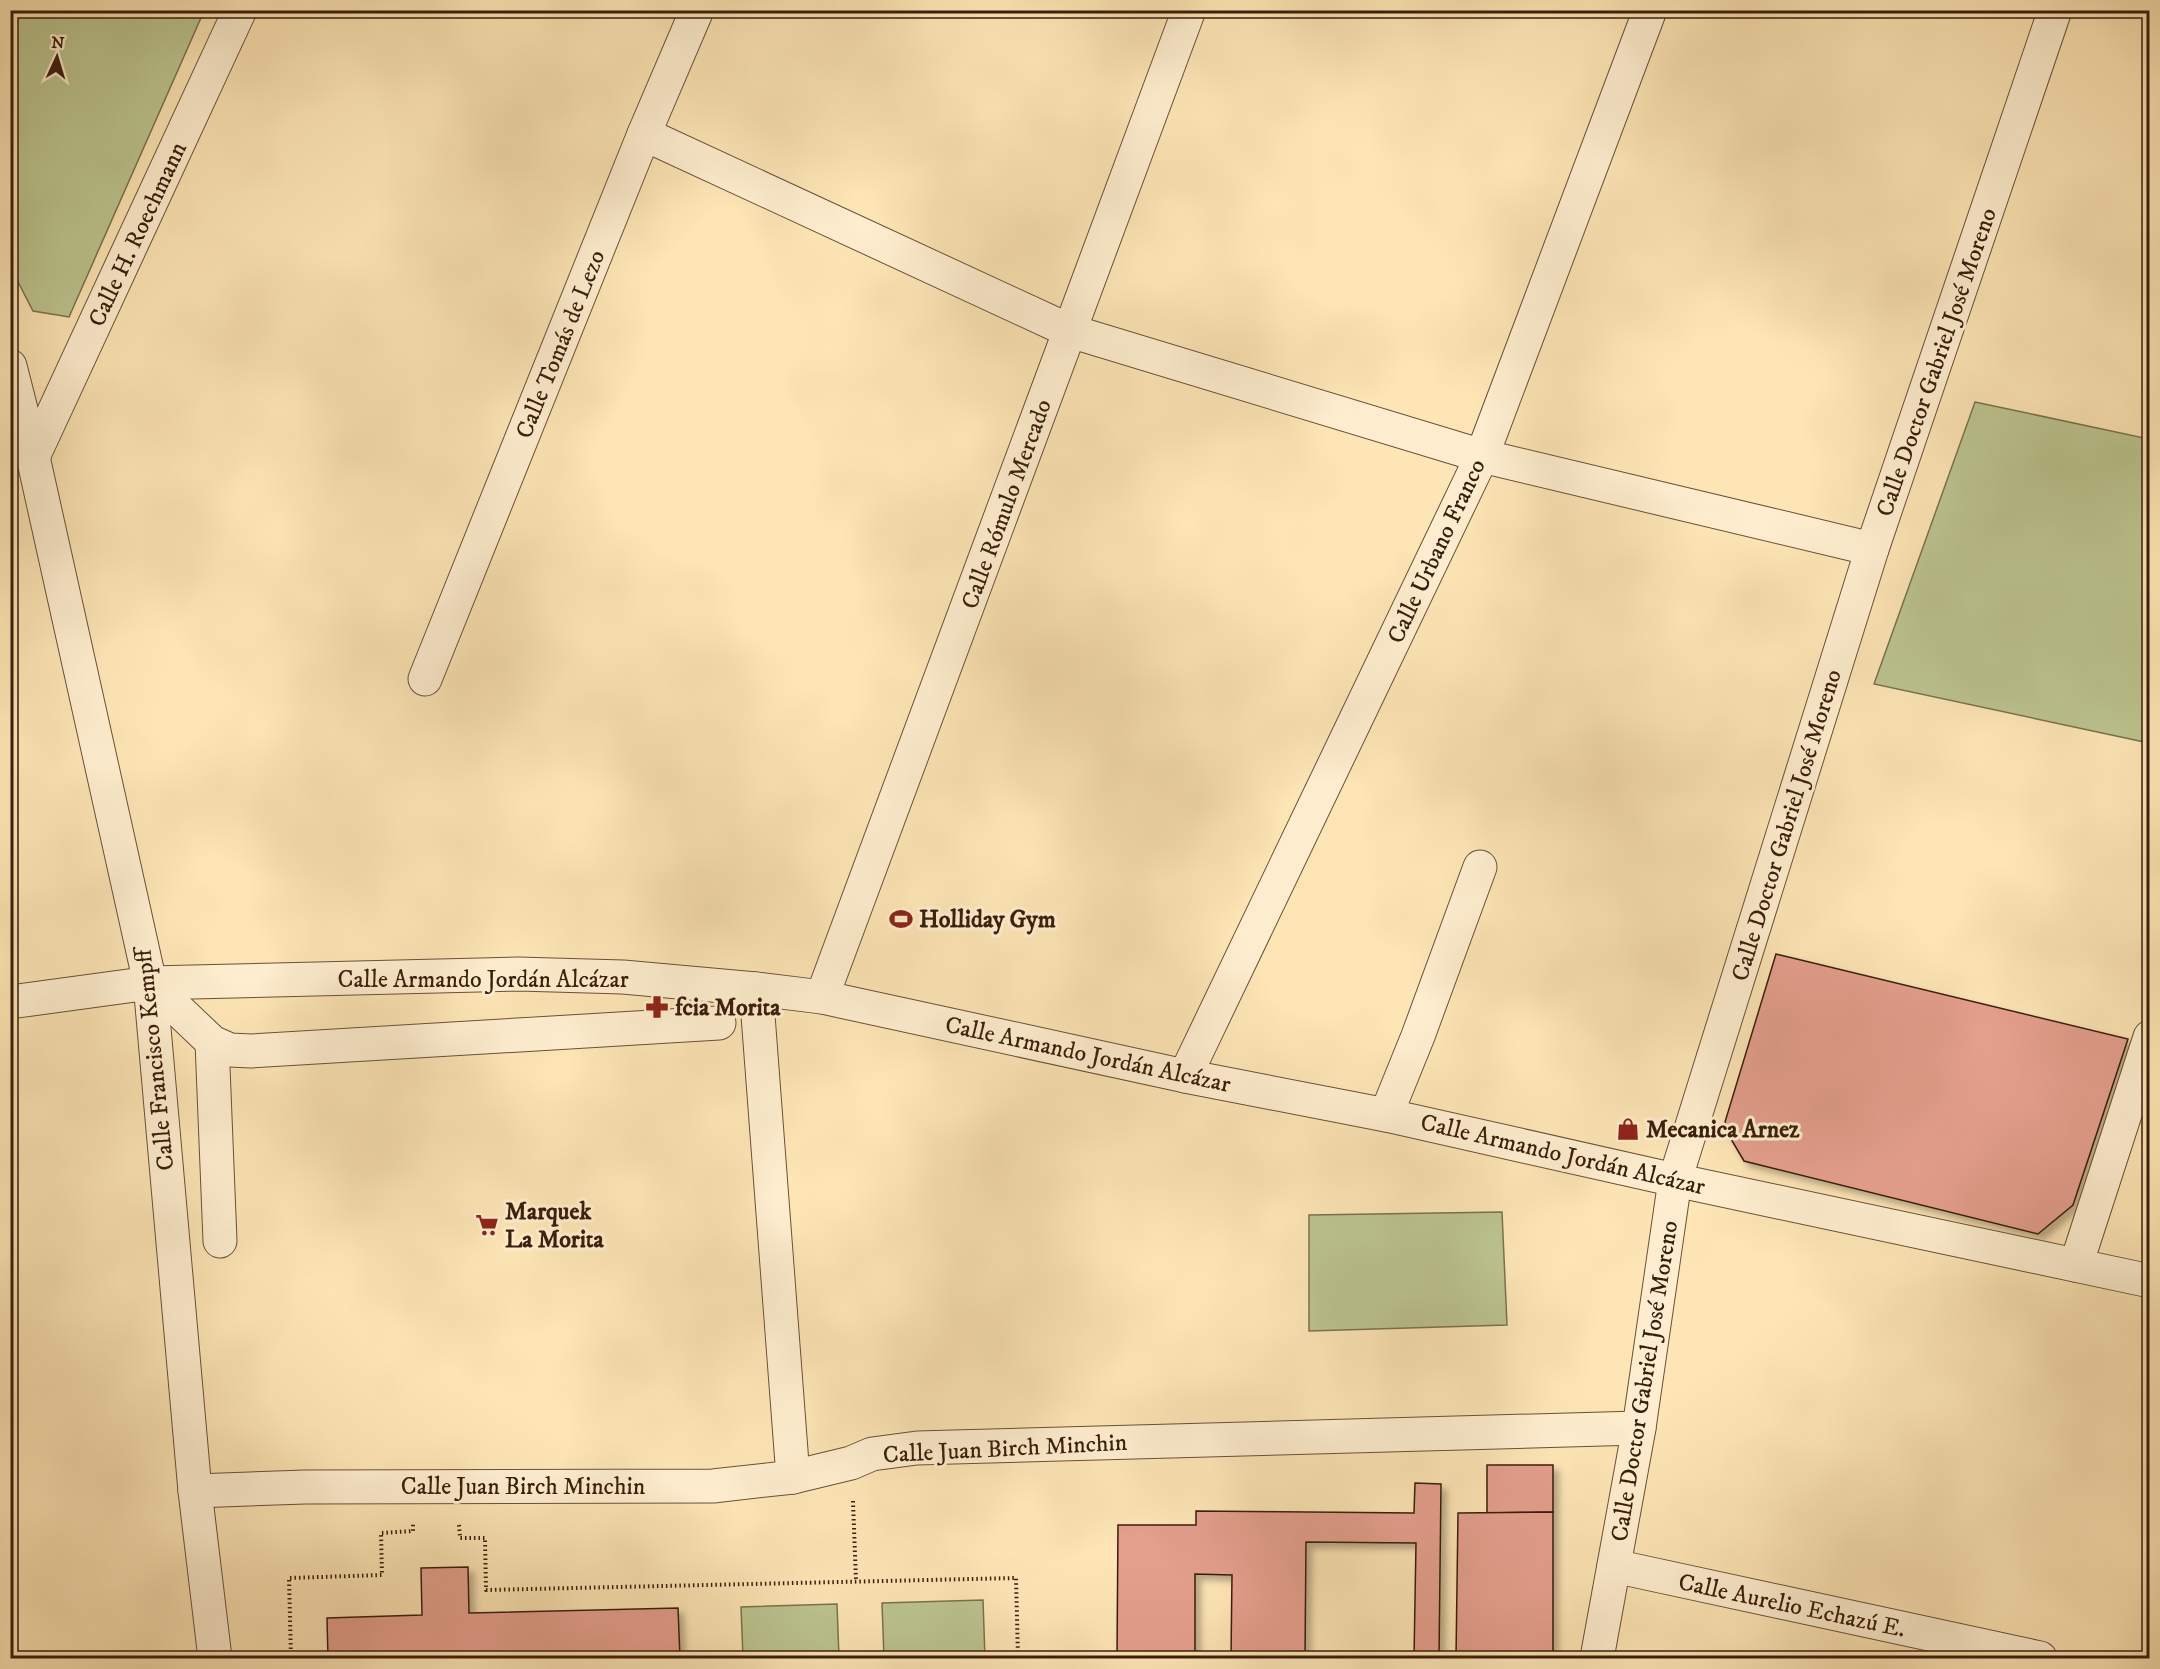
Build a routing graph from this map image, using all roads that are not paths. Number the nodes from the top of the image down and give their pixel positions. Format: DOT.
graph roads {
  1 [pos="240,10"];
  2 [pos="698,10"];
  3 [pos="1189,10"];
  4 [pos="1650,10"];
  5 [pos="2055,10"];
  6 [pos="644,134"];
  7 [pos="1070,331"];
  8 [pos="10,366"];
  9 [pos="1482,456"];
  10 [pos="33,457"];
  11 [pos="1872,549"];
  12 [pos="425,679"];
  13 [pos="1480,867"];
  14 [pos="150,984"];
  15 [pos="756,989"];
  16 [pos="822,997"];
  17 [pos="10,1002"];
  18 [pos="719,1023"];
  19 [pos="2150,1037"];
  20 [pos="212,1042"];
  21 [pos="1185,1076"];
  22 [pos="1386,1115"];
  23 [pos="1675,1180"];
  24 [pos="220,1241"];
  25 [pos="2076,1265"];
  26 [pos="2150,1281"];
  27 [pos="1639,1428"];
  28 [pos="793,1477"];
  29 [pos="195,1491"];
  30 [pos="1614,1566"];
  31 [pos="215,1659"];
  32 [pos="1597,1659"];
  33 [pos="2040,1659"];
  1 -- 10 [label="street, Calle H. Roechmann"];
  2 -- 6 [label="street, Calle Tomás de Lezo"];
  3 -- 7 [label="street, Calle Rómulo Mercado"];
  4 -- 9 [label="street, Calle Urbano Franco"];
  5 -- 11 [label="street, Calle Doctor Gabriel José Moreno"];
  6 -- 7 [label="street"];
  6 -- 12 [label="street, Calle Tomás de Lezo"];
  7 -- 9 [label="street"];
  7 -- 16 [label="street, Calle Rómulo Mercado"];
  8 -- 10 [label="street, Calle Francisco Kempff"];
  9 -- 11 [label="street"];
  9 -- 21 [label="street, Calle Urbano Franco"];
  10 -- 14 [label="street, Calle Francisco Kempff"];
  11 -- 23 [label="street, Calle Doctor Gabriel José Moreno"];
  13 -- 22 [label="street"];
  14 -- 15 [label="street, Calle Armando Jordán Alcázar"];
  14 -- 17 [label="street, Calle Armando Jordán Alcázar"];
  14 -- 20 [label="street"];
  14 -- 29 [label="street, Calle Francisco Kempff"];
  15 -- 16 [label="street, Calle Armando Jordán Alcázar"];
  15 -- 28 [label="street"];
  16 -- 21 [label="street, Calle Armando Jordán Alcázar"];
  18 -- 20 [label="street"];
  19 -- 25 [label="street"];
  20 -- 24 [label="street"];
  21 -- 22 [label="street, Calle Armando Jordán Alcázar"];
  22 -- 23 [label="street, Calle Armando Jordán Alcázar"];
  23 -- 25 [label="street, Calle Armando Jordán Alcázar"];
  23 -- 27 [label="street, Calle Doctor Gabriel José Moreno"];
  25 -- 26 [label="street, Calle Armando Jordán Alcázar"];
  27 -- 28 [label="street, Calle Juan Birch Minchin"];
  27 -- 30 [label="street, Calle Doctor Gabriel José Moreno"];
  28 -- 29 [label="street, Calle Juan Birch Minchin"];
  29 -- 31 [label="street, Calle Francisco Kempff"];
  30 -- 32 [label="street, Calle Doctor Gabriel José Moreno"];
  30 -- 33 [label="street, Calle Aurelio Echazú E."];
}
